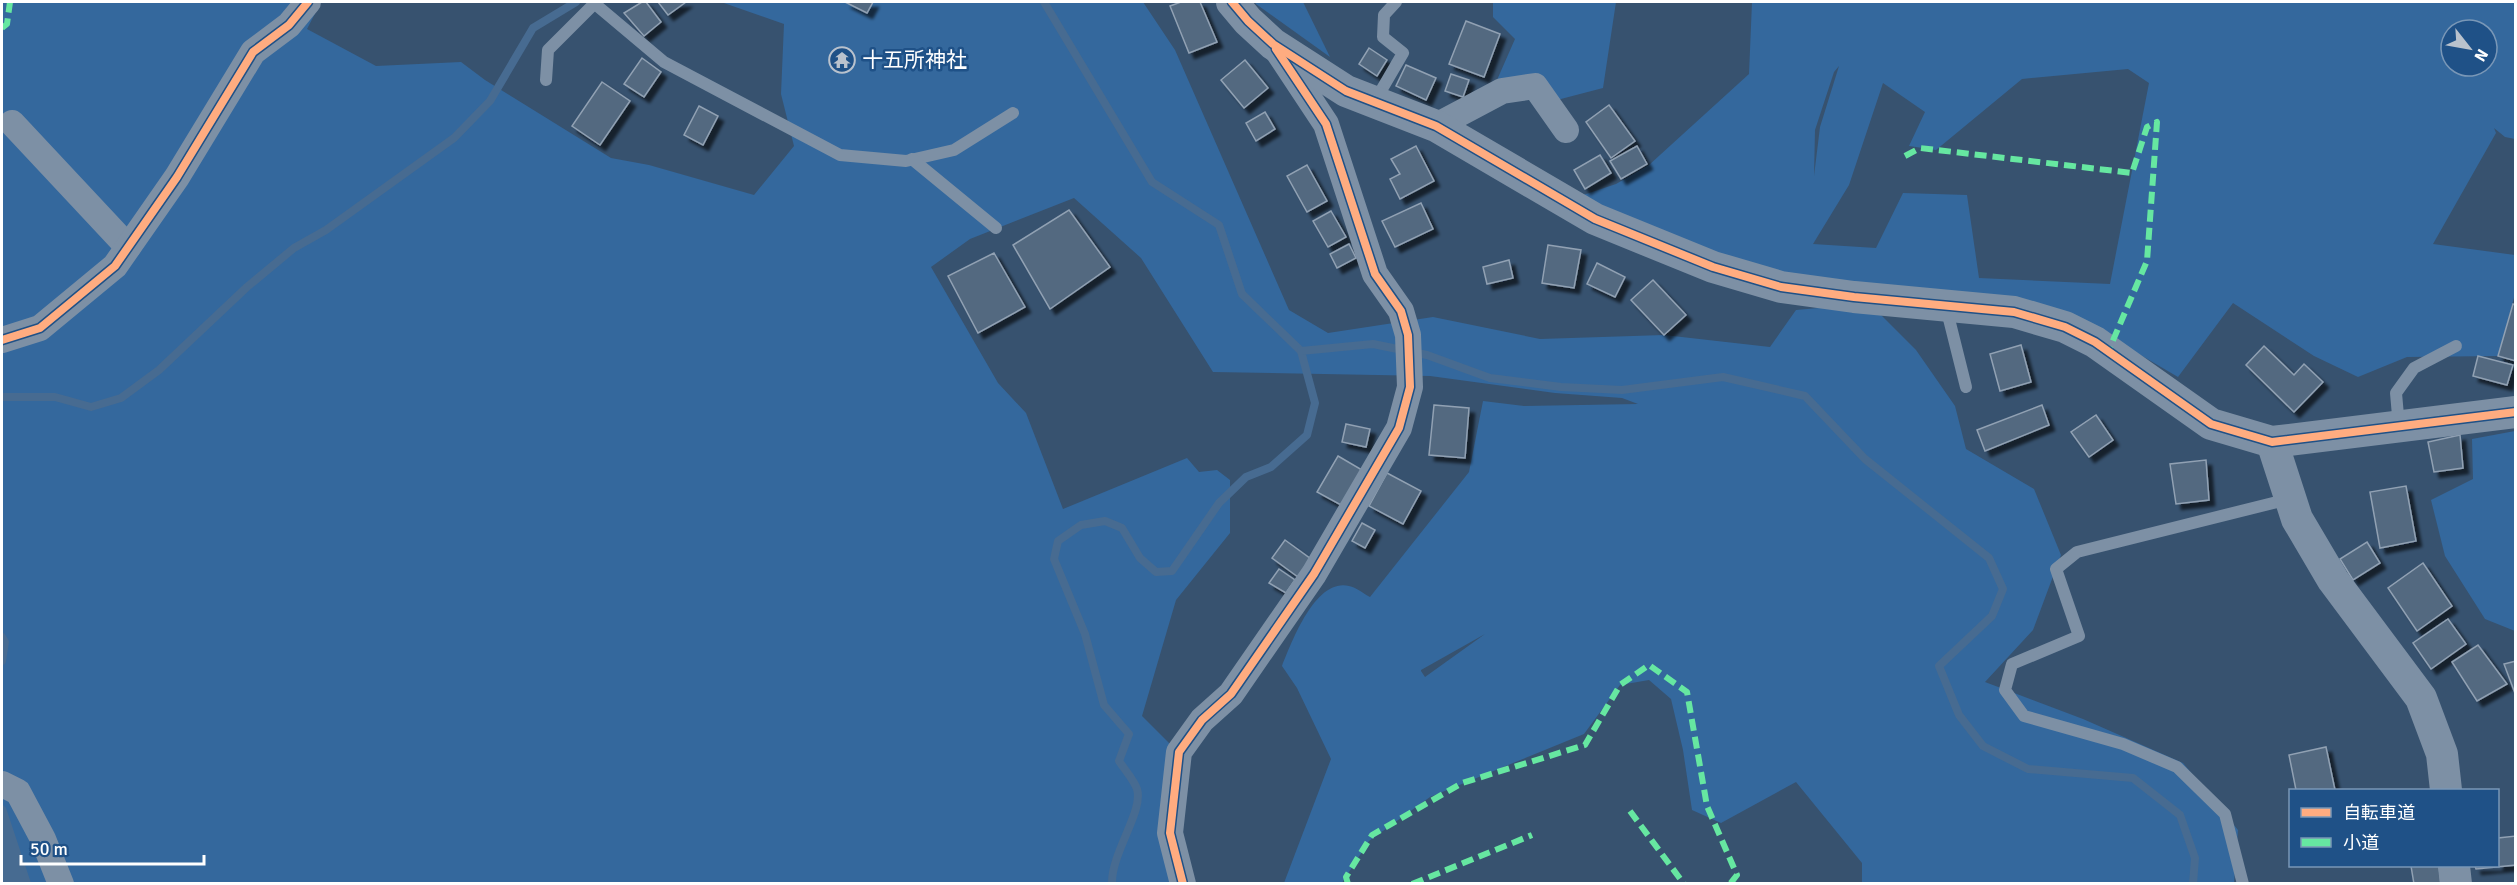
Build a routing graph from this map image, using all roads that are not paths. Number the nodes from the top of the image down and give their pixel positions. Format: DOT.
graph roads {
  1 [pos="308,2"];
  2 [pos="1232,2"];
  3 [pos="1396,2"];
  4 [pos="596,3"];
  5 [pos="1273,44"];
  6 [pos="546,80"];
  7 [pos="1374,102"];
  8 [pos="1013,113"];
  9 [pos="12,123"];
  10 [pos="1436,126"];
  11 [pos="1566,130"];
  12 [pos="912,159"];
  13 [pos="996,228"];
  14 [pos="128,247"];
  15 [pos="1945,306"];
  16 [pos="2,340"];
  17 [pos="2456,346"];
  18 [pos="1966,387"];
  19 [pos="2516,412"];
  20 [pos="2399,426"];
  21 [pos="2272,442"];
  22 [pos="2290,499"];
  23 [pos="2,784"];
  24 [pos="2446,789"];
  25 [pos="2454,867"];
  26 [pos="61,884"];
  27 [pos="1183,884"];
  28 [pos="2243,884"];
  29 [pos="2456,884"];
  1 -- 14 [label="street"];
  2 -- 5 [label="street"];
  3 -- 7 [label="lane"];
  4 -- 6 [label="lane"];
  4 -- 12 [label="lane"];
  5 -- 7 [label="street"];
  5 -- 27 [label="street"];
  7 -- 10 [label="street"];
  8 -- 12 [label="lane"];
  9 -- 14 [label="street"];
  10 -- 11 [label="street"];
  10 -- 15 [label="street"];
  12 -- 13 [label="lane"];
  14 -- 16 [label="street"];
  15 -- 18 [label="lane"];
  15 -- 21 [label="street"];
  17 -- 20 [label="lane"];
  19 -- 20 [label="street"];
  20 -- 21 [label="street"];
  21 -- 22 [label="street"];
  22 -- 24 [label="street"];
  22 -- 28 [label="lane"];
  23 -- 26 [label="street"];
  25 -- 29 [label="street"];
}
